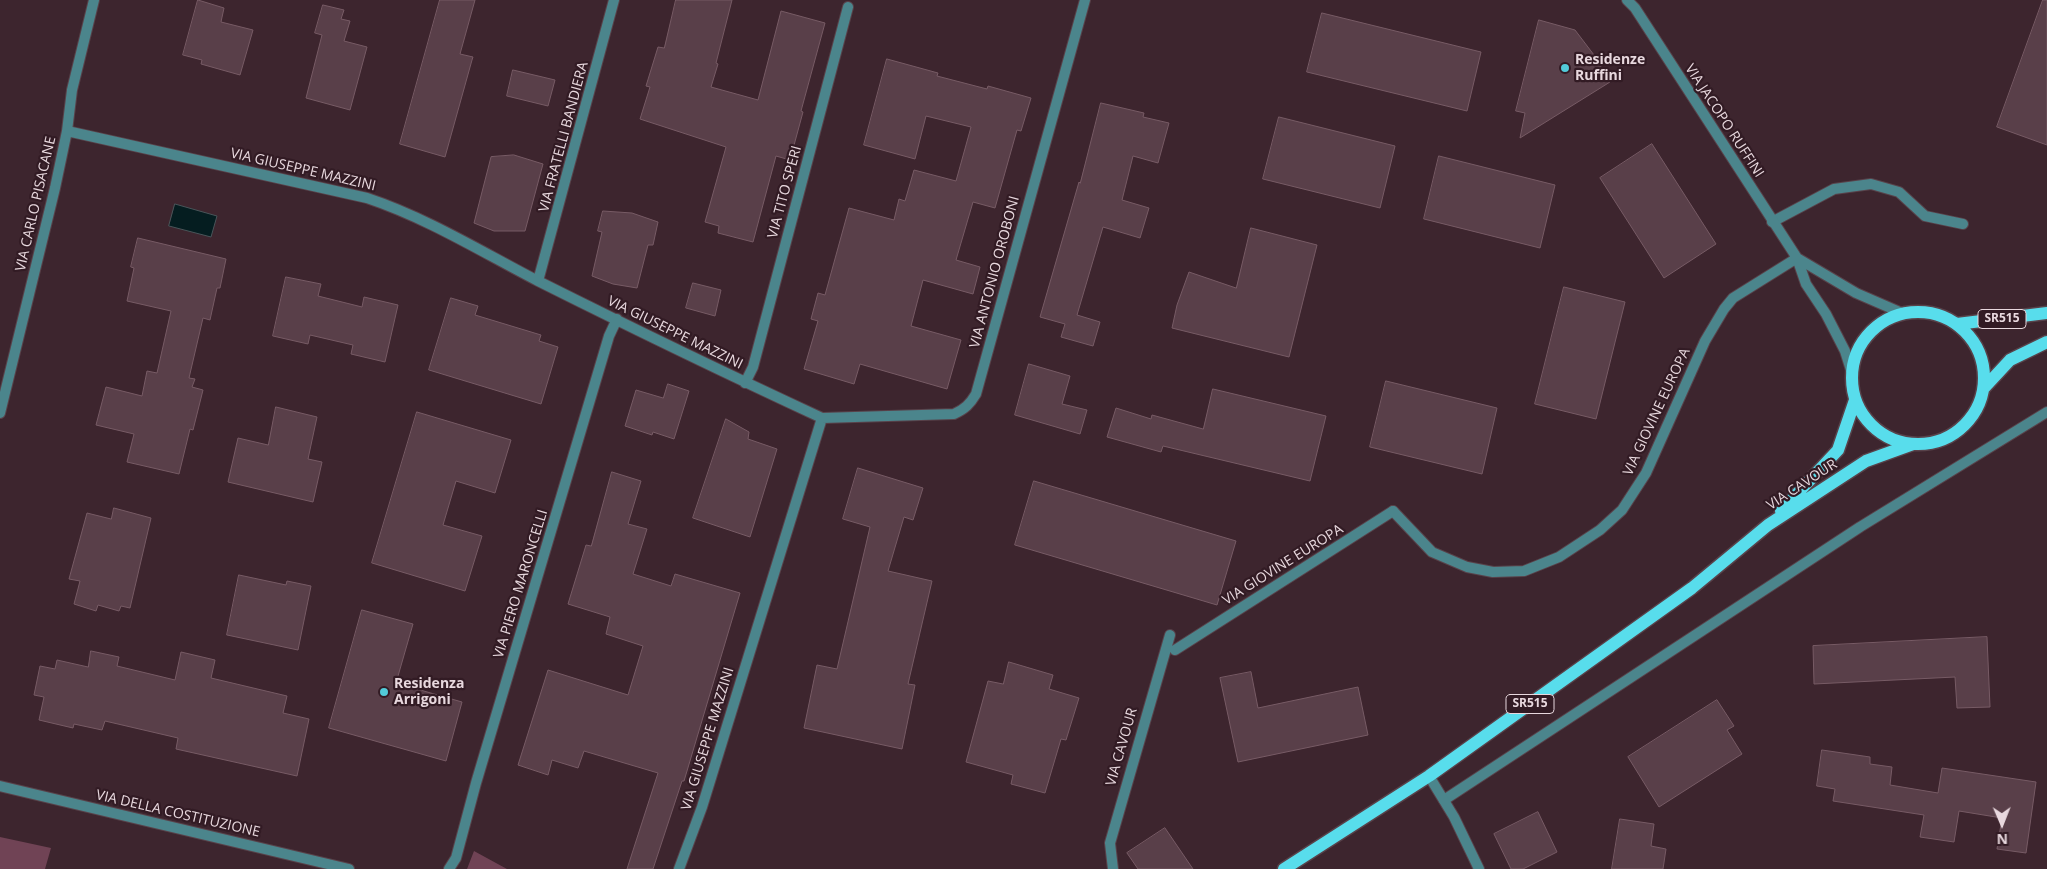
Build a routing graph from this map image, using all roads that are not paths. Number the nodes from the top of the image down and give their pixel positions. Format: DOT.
graph roads {
  1 [pos="94,0"];
  2 [pos="614,0"];
  3 [pos="1084,0"];
  4 [pos="1627,0"];
  5 [pos="848,7"];
  6 [pos="67,131"];
  7 [pos="1772,222"];
  8 [pos="1963,224"];
  9 [pos="1797,258"];
  10 [pos="538,280"];
  11 [pos="1902,313"];
  12 [pos="2047,313"];
  13 [pos="618,319"];
  14 [pos="1957,324"];
  15 [pos="2047,342"];
  16 [pos="1851,370"];
  17 [pos="745,383"];
  18 [pos="1984,388"];
  19 [pos="2,398"];
  20 [pos="1855,400"];
  21 [pos="2047,412"];
  22 [pos="0,413"];
  23 [pos="822,418"];
  24 [pos="1913,444"];
  25 [pos="1768,526"];
  26 [pos="1170,635"];
  27 [pos="1175,650"];
  28 [pos="1429,776"];
  29 [pos="0,786"];
  30 [pos="1444,800"];
  31 [pos="349,869"];
  32 [pos="449,869"];
  33 [pos="678,869"];
  34 [pos="1113,869"];
  35 [pos="1284,869"];
  36 [pos="1479,869"];
  1 -- 6 [label="street, VIA CARLO PISACANE"];
  2 -- 10 [label="street, VIA FRATELLI BANDIERA"];
  3 -- 23 [label="street, VIA ANTONIO OROBONI"];
  4 -- 7 [label="street, VIA JACOPO RUFFINI"];
  5 -- 17 [label="street, VIA TITO SPERI"];
  6 -- 10 [label="street, VIA GIUSEPPE MAZZINI"];
  6 -- 19 [label="street, VIA CARLO PISACANE"];
  7 -- 8 [label="street"];
  7 -- 9 [label="street, VIA JACOPO RUFFINI"];
  9 -- 11 [label="street, VIA JACOPO RUFFINI"];
  9 -- 16 [label="street, VIA JACOPO RUFFINI"];
  9 -- 27 [label="street, VIA GIOVINE EUROPA"];
  10 -- 13 [label="street, VIA GIUSEPPE MAZZINI"];
  11 -- 14 [label="main road"];
  11 -- 16 [label="main road"];
  12 -- 14 [label="main road, SR515"];
  13 -- 17 [label="street, VIA GIUSEPPE MAZZINI"];
  13 -- 32 [label="street, VIA PIERO MARONCELLI"];
  14 -- 18 [label="main road"];
  15 -- 18 [label="main road"];
  16 -- 20 [label="main road"];
  17 -- 23 [label="street, VIA GIUSEPPE MAZZINI"];
  18 -- 24 [label="main road"];
  19 -- 22 [label="street, VIA CARLO PISACANE"];
  20 -- 24 [label="main road"];
  20 -- 25 [label="main road, VIA CAVOUR / SR515"];
  21 -- 30 [label="street"];
  23 -- 33 [label="street, VIA GIUSEPPE MAZZINI"];
  24 -- 25 [label="main road, VIA CAVOUR / SR515"];
  25 -- 28 [label="main road, SR515"];
  26 -- 34 [label="street, VIA CAVOUR"];
  28 -- 30 [label="street"];
  28 -- 35 [label="main road, SR515"];
  29 -- 31 [label="street, VIA DELLA COSTITUZIONE"];
  30 -- 36 [label="street"];
}
